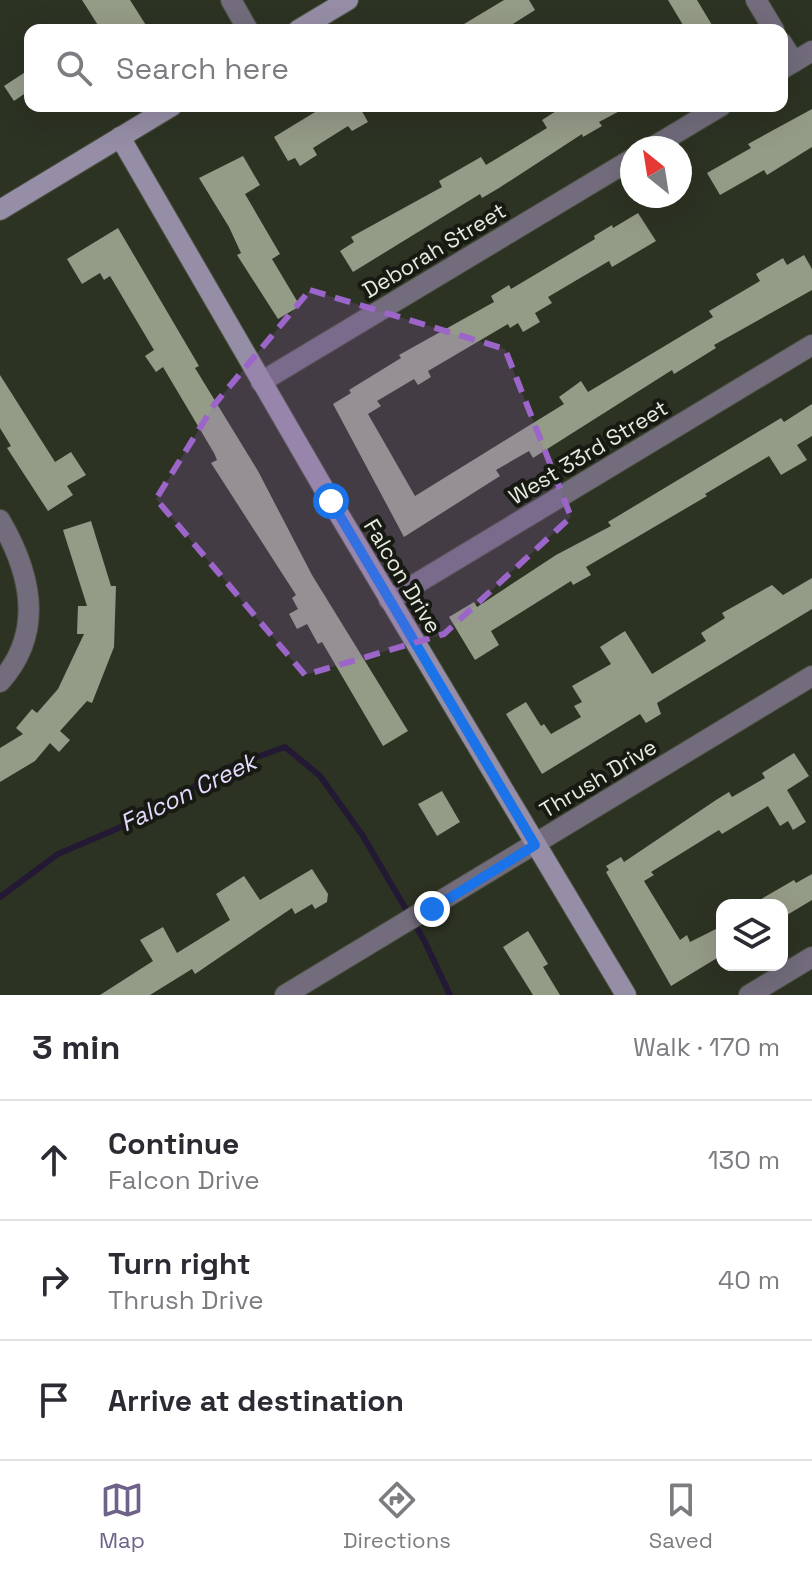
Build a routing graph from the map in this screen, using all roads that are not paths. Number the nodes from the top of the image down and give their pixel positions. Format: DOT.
graph roads {
  1 [pos="231,0"];
  2 [pos="348,0"];
  3 [pos="756,0"];
  4 [pos="245,24"];
  5 [pos="308,24"];
  6 [pos="770,24"];
  7 [pos="812,51"];
  8 [pos="788,66"];
  9 [pos="162,112"];
  10 [pos="711,112"];
  11 [pos="671,136"];
  12 [pos="120,137"];
  13 [pos="620,166"];
  14 [pos="0,210"];
  15 [pos="812,345"];
  16 [pos="261,382"];
  17 [pos="0,520"];
  18 [pos="389,600"];
  19 [pos="812,676"];
  20 [pos="0,682"];
  21 [pos="535,845"];
  22 [pos="812,957"];
  23 [pos="285,995"];
  24 [pos="626,995"];
  25 [pos="749,995"];
  1 -- 4 [label="street"];
  2 -- 5 [label="street"];
  3 -- 6 [label="street"];
  7 -- 8 [label="street"];
  9 -- 12 [label="street"];
  10 -- 11 [label="street"];
  12 -- 14 [label="street"];
  12 -- 16 [label="street, Falcon Drive"];
  13 -- 16 [label="street, Deborah Street"];
  15 -- 18 [label="street, West 33rd Street"];
  16 -- 18 [label="street, Falcon Drive"];
  17 -- 20 [label="street"];
  18 -- 21 [label="street, Falcon Drive"];
  19 -- 21 [label="street, Thrush Drive"];
  21 -- 23 [label="street, Thrush Drive"];
  21 -- 24 [label="street, Falcon Drive"];
  22 -- 25 [label="street"];
}
